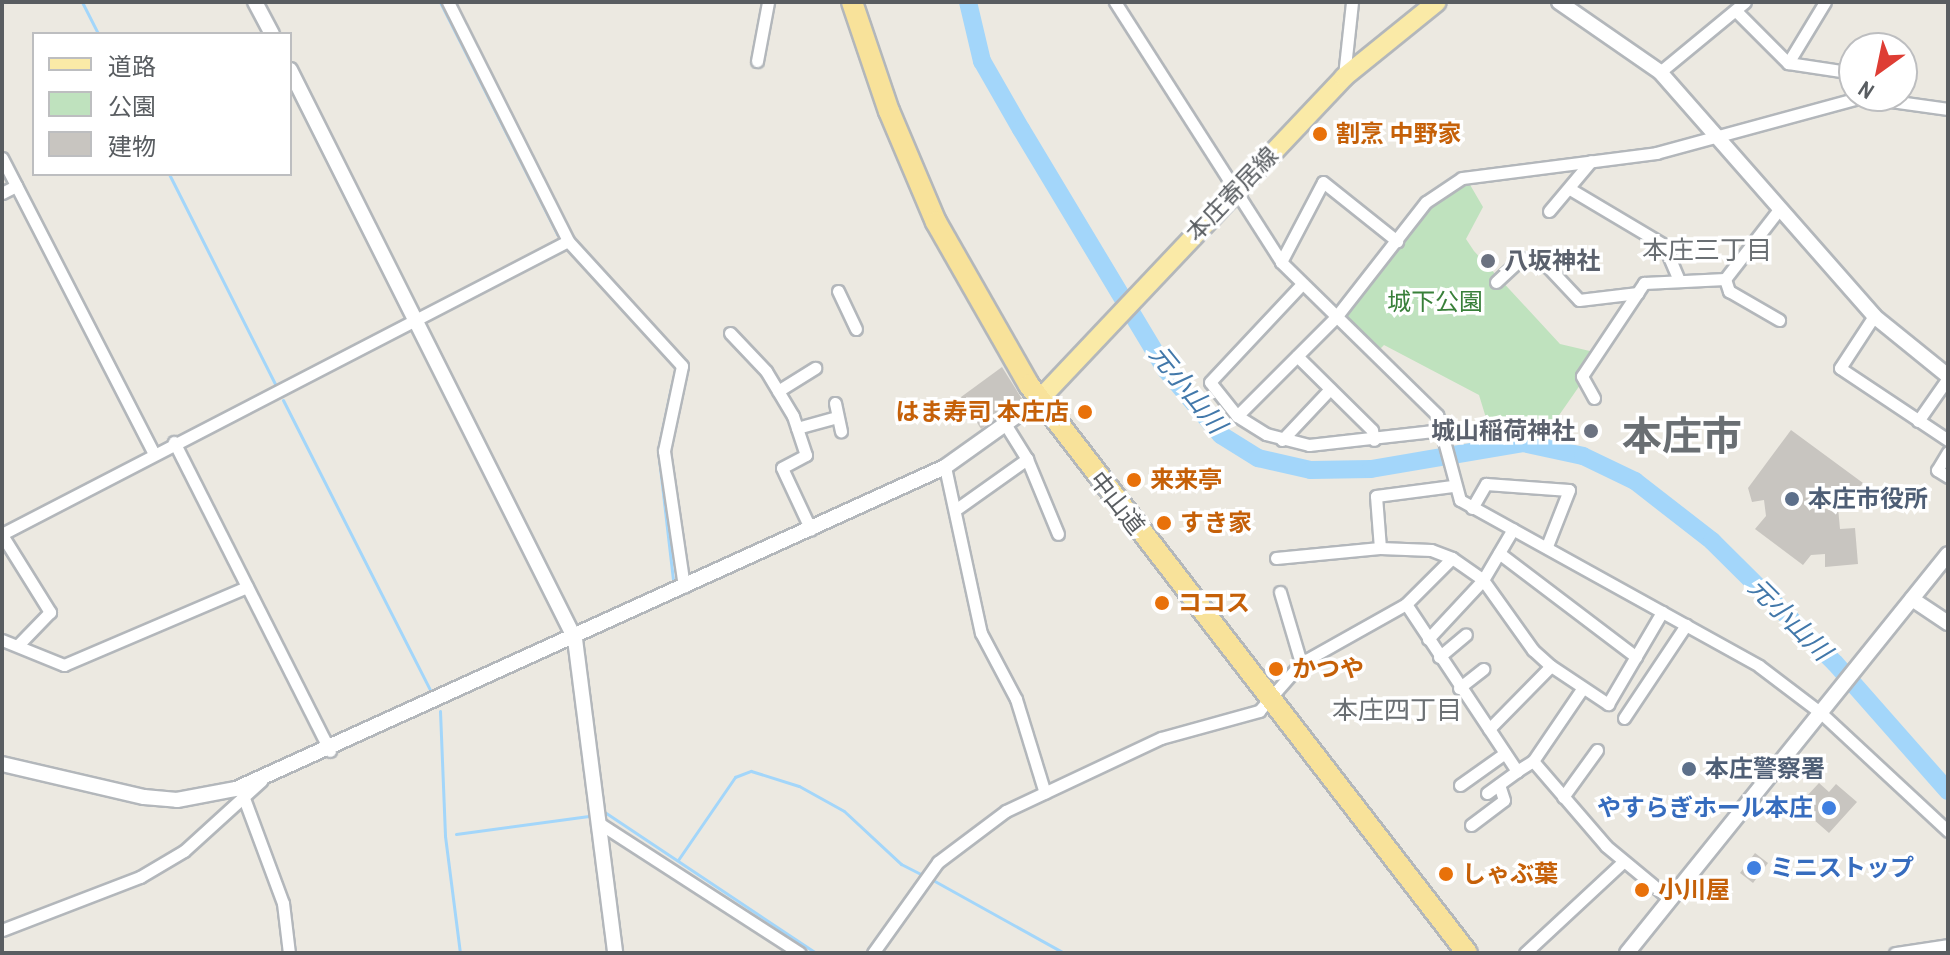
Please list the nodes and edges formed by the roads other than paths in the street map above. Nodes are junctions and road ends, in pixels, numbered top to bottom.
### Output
1 (255, 2) edge
2 (448, 2) edge
3 (768, 2) edge
4 (852, 2) edge
5 (1115, 2) edge
6 (1352, 2) edge
7 (1437, 2) edge
8 (1559, 2) edge
9 (1825, 2) edge
10 (1740, 6) edge
11 (271, 32) edge
12 (757, 61) dead end
13 (1788, 63) junction
14 (1838, 71) edge
15 (1660, 72) junction
16 (292, 74) edge
17 (1344, 77) junction
18 (1918, 101) edge
19 (1838, 104) edge
20 (1948, 109) edge
21 (1719, 138) junction
22 (2, 158) edge
23 (1591, 161) junction
24 (16, 186) junction
25 (1570, 189) junction
26 (1234, 192) junction
27 (2, 193) edge
28 (1780, 208) junction
29 (1549, 211) dead end
30 (568, 241) junction
31 (1397, 241) junction
32 (1281, 262) junction
33 (1725, 279) junction
34 (1679, 281) junction
35 (1496, 282) dead end
36 (1302, 284) junction
37 (838, 291) dead end
38 (1638, 293) junction
39 (1874, 316) junction
40 (1336, 317) junction
41 (1779, 320) dead end
42 (417, 322) junction
43 (856, 329) dead end
44 (730, 333) dead end
45 (1297, 356) junction
46 (815, 368) dead end
47 (1948, 377) edge
48 (1330, 389) junction
49 (778, 391) junction
50 (1594, 398) dead end
51 (1039, 400) junction
52 (835, 403) dead end
53 (1237, 416) junction
54 (837, 417) junction
55 (1918, 421) junction
56 (1007, 427) junction
57 (797, 428) junction
58 (841, 431) dead end
59 (1443, 435) junction
60 (1282, 440) junction
61 (1374, 440) junction
62 (1948, 440) edge
63 (174, 442) junction
64 (153, 452) junction
65 (1948, 452) edge
66 (1027, 459) junction
67 (945, 467) junction
68 (1948, 477) edge
69 (1452, 480) junction
70 (958, 508) junction
71 (1472, 508) junction
72 (1513, 529) junction
73 (811, 530) junction
74 (2, 534) edge
75 (1058, 534) dead end
76 (1547, 546) junction
77 (1380, 548) junction
78 (1499, 553) junction
79 (1948, 554) edge
80 (1276, 558) dead end
81 (1452, 558) junction
82 (1483, 580) junction
83 (247, 587) junction
84 (684, 587) junction
85 (1280, 592) dead end
86 (1912, 599) junction
87 (1406, 604) junction
88 (1662, 612) junction
89 (1948, 623) edge
90 (1686, 625) junction
91 (1466, 634) dead end
92 (575, 639) junction
93 (1428, 639) junction
94 (2, 640) edge
95 (19, 644) junction
96 (1439, 657) junction
97 (1636, 657) junction
98 (1301, 663) junction
99 (1551, 666) junction
100 (1483, 669) dead end
101 (1459, 688) junction
102 (1582, 689) junction
103 (1269, 701) junction
104 (1821, 713) junction
105 (1624, 718) dead end
106 (1489, 729) junction
107 (1597, 750) dead end
108 (330, 751) junction
109 (1505, 753) junction
110 (1533, 761) junction
111 (2, 764) edge
112 (1517, 771) junction
113 (262, 780) junction
114 (1460, 785) dead end
115 (1499, 785) junction
116 (1045, 793) junction
117 (1487, 793) dead end
118 (1563, 797) junction
119 (245, 801) junction
120 (599, 823) junction
121 (1471, 825) dead end
122 (1948, 831) edge
123 (1623, 862) junction
124 (1670, 899) junction
125 (2, 930) edge
126 (1948, 945) edge
127 (1920, 949) edge
128 (289, 953) edge
129 (615, 953) edge
130 (800, 953) edge
131 (873, 953) edge
132 (1467, 953) edge
133 (1525, 953) edge
134 (1627, 953) edge
135 (1895, 953) edge

1 - 11 street
2 - 30 street
3 - 12 street
4 - 51 highway, 中山道
5 - 26 street
6 - 17 street
7 - 17 main road, 本庄寄居線
8 - 15 street
9 - 13 street
10 - 13 street
10 - 15 street
13 - 14 street
15 - 21 street
16 - 42 street
17 - 26 main road, 本庄寄居線
18 - 20 street
19 - 21 street
21 - 23 street
21 - 28 street
22 - 24 street
23 - 25 street
23 - 31 street
24 - 27 street
24 - 64 street
25 - 29 street
25 - 34 street
26 - 32 street
26 - 51 main road, 本庄寄居線
28 - 33 street
28 - 39 street
30 - 42 street
30 - 84 street
31 - 32 street
31 - 40 street
32 - 36 street
33 - 34 street
33 - 41 street
34 - 38 street
35 - 38 street
36 - 40 street
36 - 53 street
37 - 43 street
38 - 50 street
39 - 47 street
39 - 55 street
40 - 45 street
40 - 59 street
42 - 63 street
42 - 92 street
44 - 49 street
45 - 48 street
45 - 53 street
46 - 49 street
47 - 55 street
48 - 60 street
48 - 61 street
49 - 57 street
51 - 56 street
51 - 103 highway, 中山道
52 - 54 street
53 - 60 street
54 - 57 street
54 - 58 street
55 - 62 street
56 - 66 street
56 - 67 street
57 - 73 street
59 - 61 street
59 - 69 street
60 - 61 street
63 - 64 street
63 - 83 street
64 - 74 street
65 - 68 street
66 - 70 street
66 - 75 street
67 - 70 street
67 - 73 street
69 - 71 street
69 - 77 street
70 - 116 street
71 - 72 street
71 - 76 street
72 - 76 street
72 - 78 street
73 - 84 street
74 - 95 street
76 - 88 street
77 - 80 street
77 - 81 street
78 - 82 street
78 - 97 street
79 - 86 street
81 - 82 street
81 - 87 street
82 - 93 street
82 - 99 street
83 - 95 street
83 - 108 street
84 - 92 street
85 - 98 street
86 - 89 street
86 - 104 street
87 - 93 street
87 - 98 street
88 - 90 street
88 - 97 street
90 - 104 street
90 - 105 street
91 - 96 street
92 - 108 street
92 - 120 street
93 - 96 street
94 - 95 street
96 - 101 street
97 - 102 street
98 - 103 street
99 - 102 street
99 - 106 street
100 - 101 street
101 - 106 street
102 - 110 street
103 - 116 street
103 - 132 highway, 中山道
104 - 122 street
104 - 124 street
106 - 109 street
107 - 118 street
108 - 113 street
109 - 112 street
109 - 114 street
110 - 112 street
110 - 118 street
111 - 113 street
112 - 115 street
113 - 119 street
115 - 117 street
115 - 121 street
116 - 131 street
118 - 123 street
119 - 125 street
119 - 128 street
120 - 129 street
120 - 130 street
123 - 124 street
123 - 133 street
124 - 134 street
126 - 127 street
127 - 135 street

